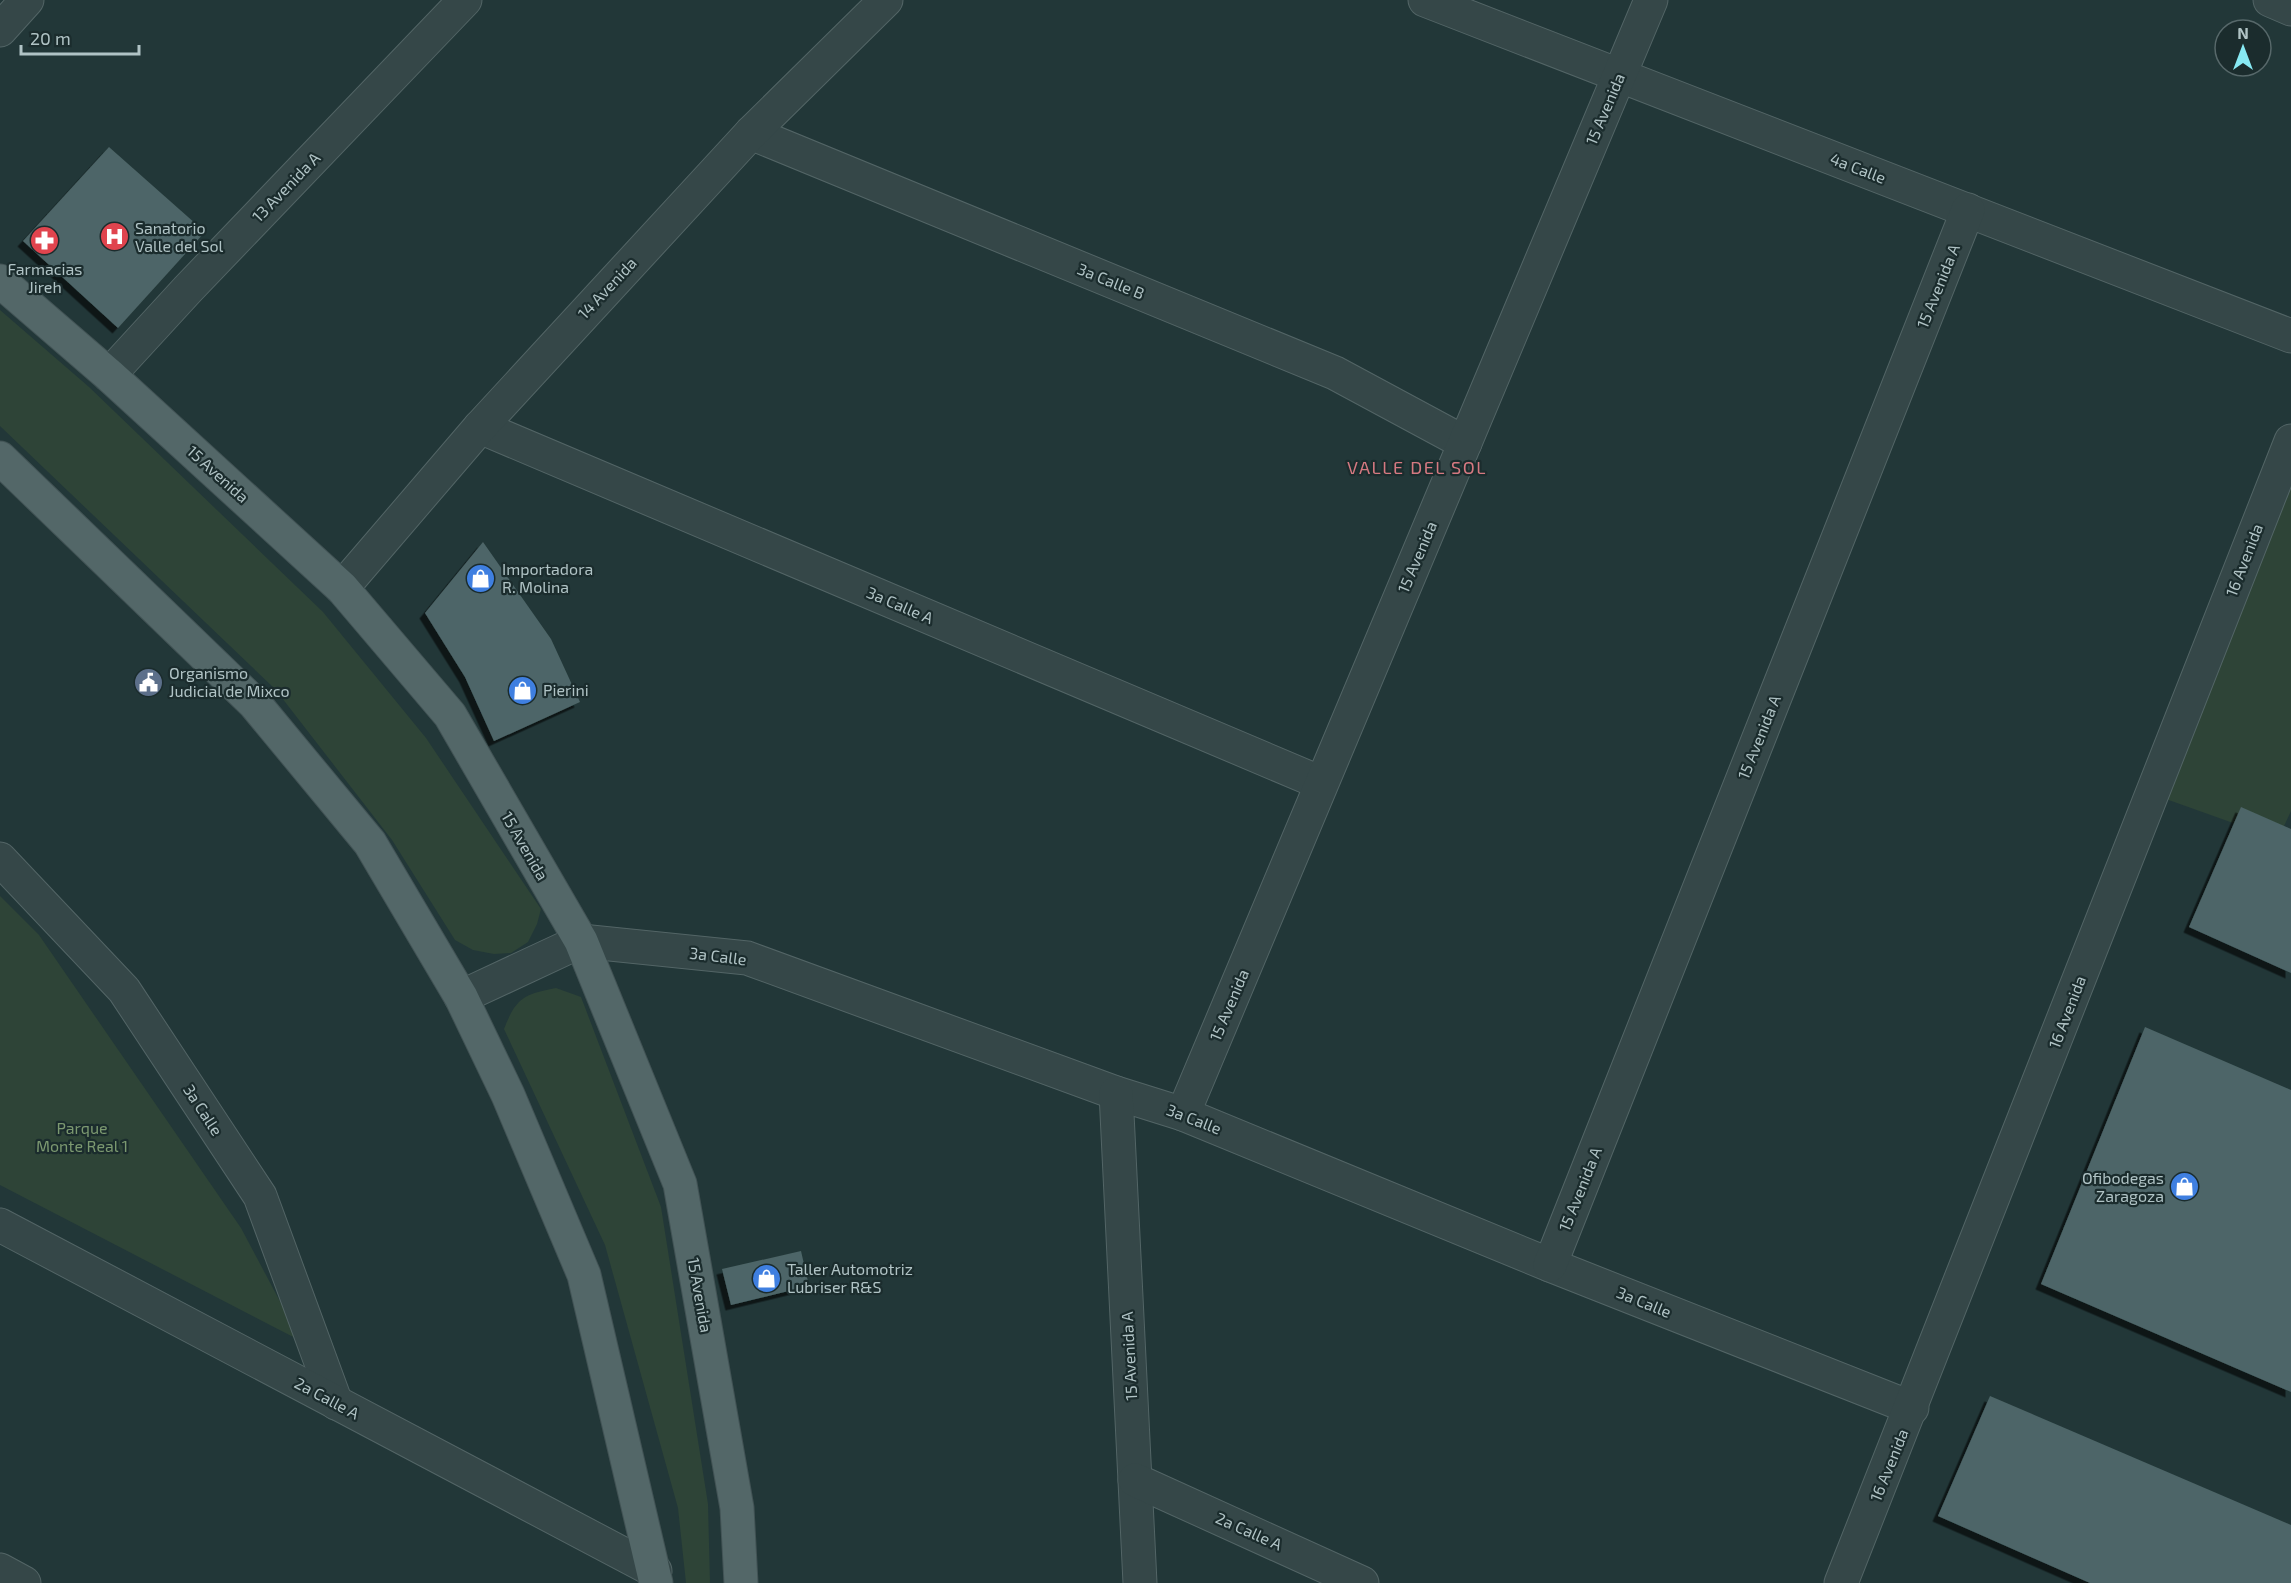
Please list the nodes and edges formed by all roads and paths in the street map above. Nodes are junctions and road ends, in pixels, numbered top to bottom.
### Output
1 (27, 0) edge
2 (465, 0) edge
3 (886, 0) edge
4 (1425, 0) edge
5 (1651, 0) edge
6 (2270, 0) edge
7 (2291, 9) edge
8 (0, 30) edge
9 (1619, 75) junction
10 (751, 133) junction
11 (1968, 210) junction
12 (0, 281) edge
13 (2291, 336) edge
14 (109, 375) junction
15 (480, 427) junction
16 (2291, 441) edge
17 (1465, 443) junction
18 (0, 458) edge
19 (342, 588) junction
20 (1321, 783) junction
21 (0, 859) edge
22 (581, 941) junction
23 (461, 997) junction
24 (1116, 1093) junction
25 (1183, 1114) junction
26 (0, 1225) edge
27 (1550, 1264) junction
28 (336, 1403) junction
29 (1912, 1408) junction
30 (1135, 1480) junction
31 (0, 1570) edge
32 (655, 1577) edge
33 (24, 1583) edge
34 (741, 1583) edge
35 (1140, 1583) edge
36 (1362, 1583) edge
37 (1841, 1583) edge

1 - 8 street
2 - 14 street, 13 Avenida A
3 - 10 street, 14 Avenida
4 - 9 street, 4a Calle
5 - 9 street, 15 Avenida
6 - 7 street
9 - 11 street, 4a Calle
9 - 17 street, 15 Avenida
10 - 15 street, 14 Avenida
10 - 17 street, 3a Calle B
11 - 13 street, 4a Calle
11 - 27 street, 15 Avenida A
12 - 14 main road, 15 Avenida
14 - 19 main road, 15 Avenida
15 - 19 street, 14 Avenida
15 - 20 street, 3a Calle A
16 - 29 street, 16 Avenida
17 - 20 street, 15 Avenida
18 - 23 main road
19 - 22 main road, 15 Avenida
20 - 25 street, 15 Avenida
21 - 28 street, 3a Calle
22 - 23 street
22 - 24 street, 3a Calle
22 - 34 main road, 15 Avenida
23 - 32 main road
24 - 25 street, 3a Calle
24 - 30 street, 15 Avenida A
25 - 27 street, 3a Calle
26 - 28 street, 2a Calle A
27 - 29 street, 3a Calle
28 - 32 street, 2a Calle A
29 - 37 street, 16 Avenida
30 - 35 street, 15 Avenida A
30 - 36 street, 2a Calle A
31 - 33 street

